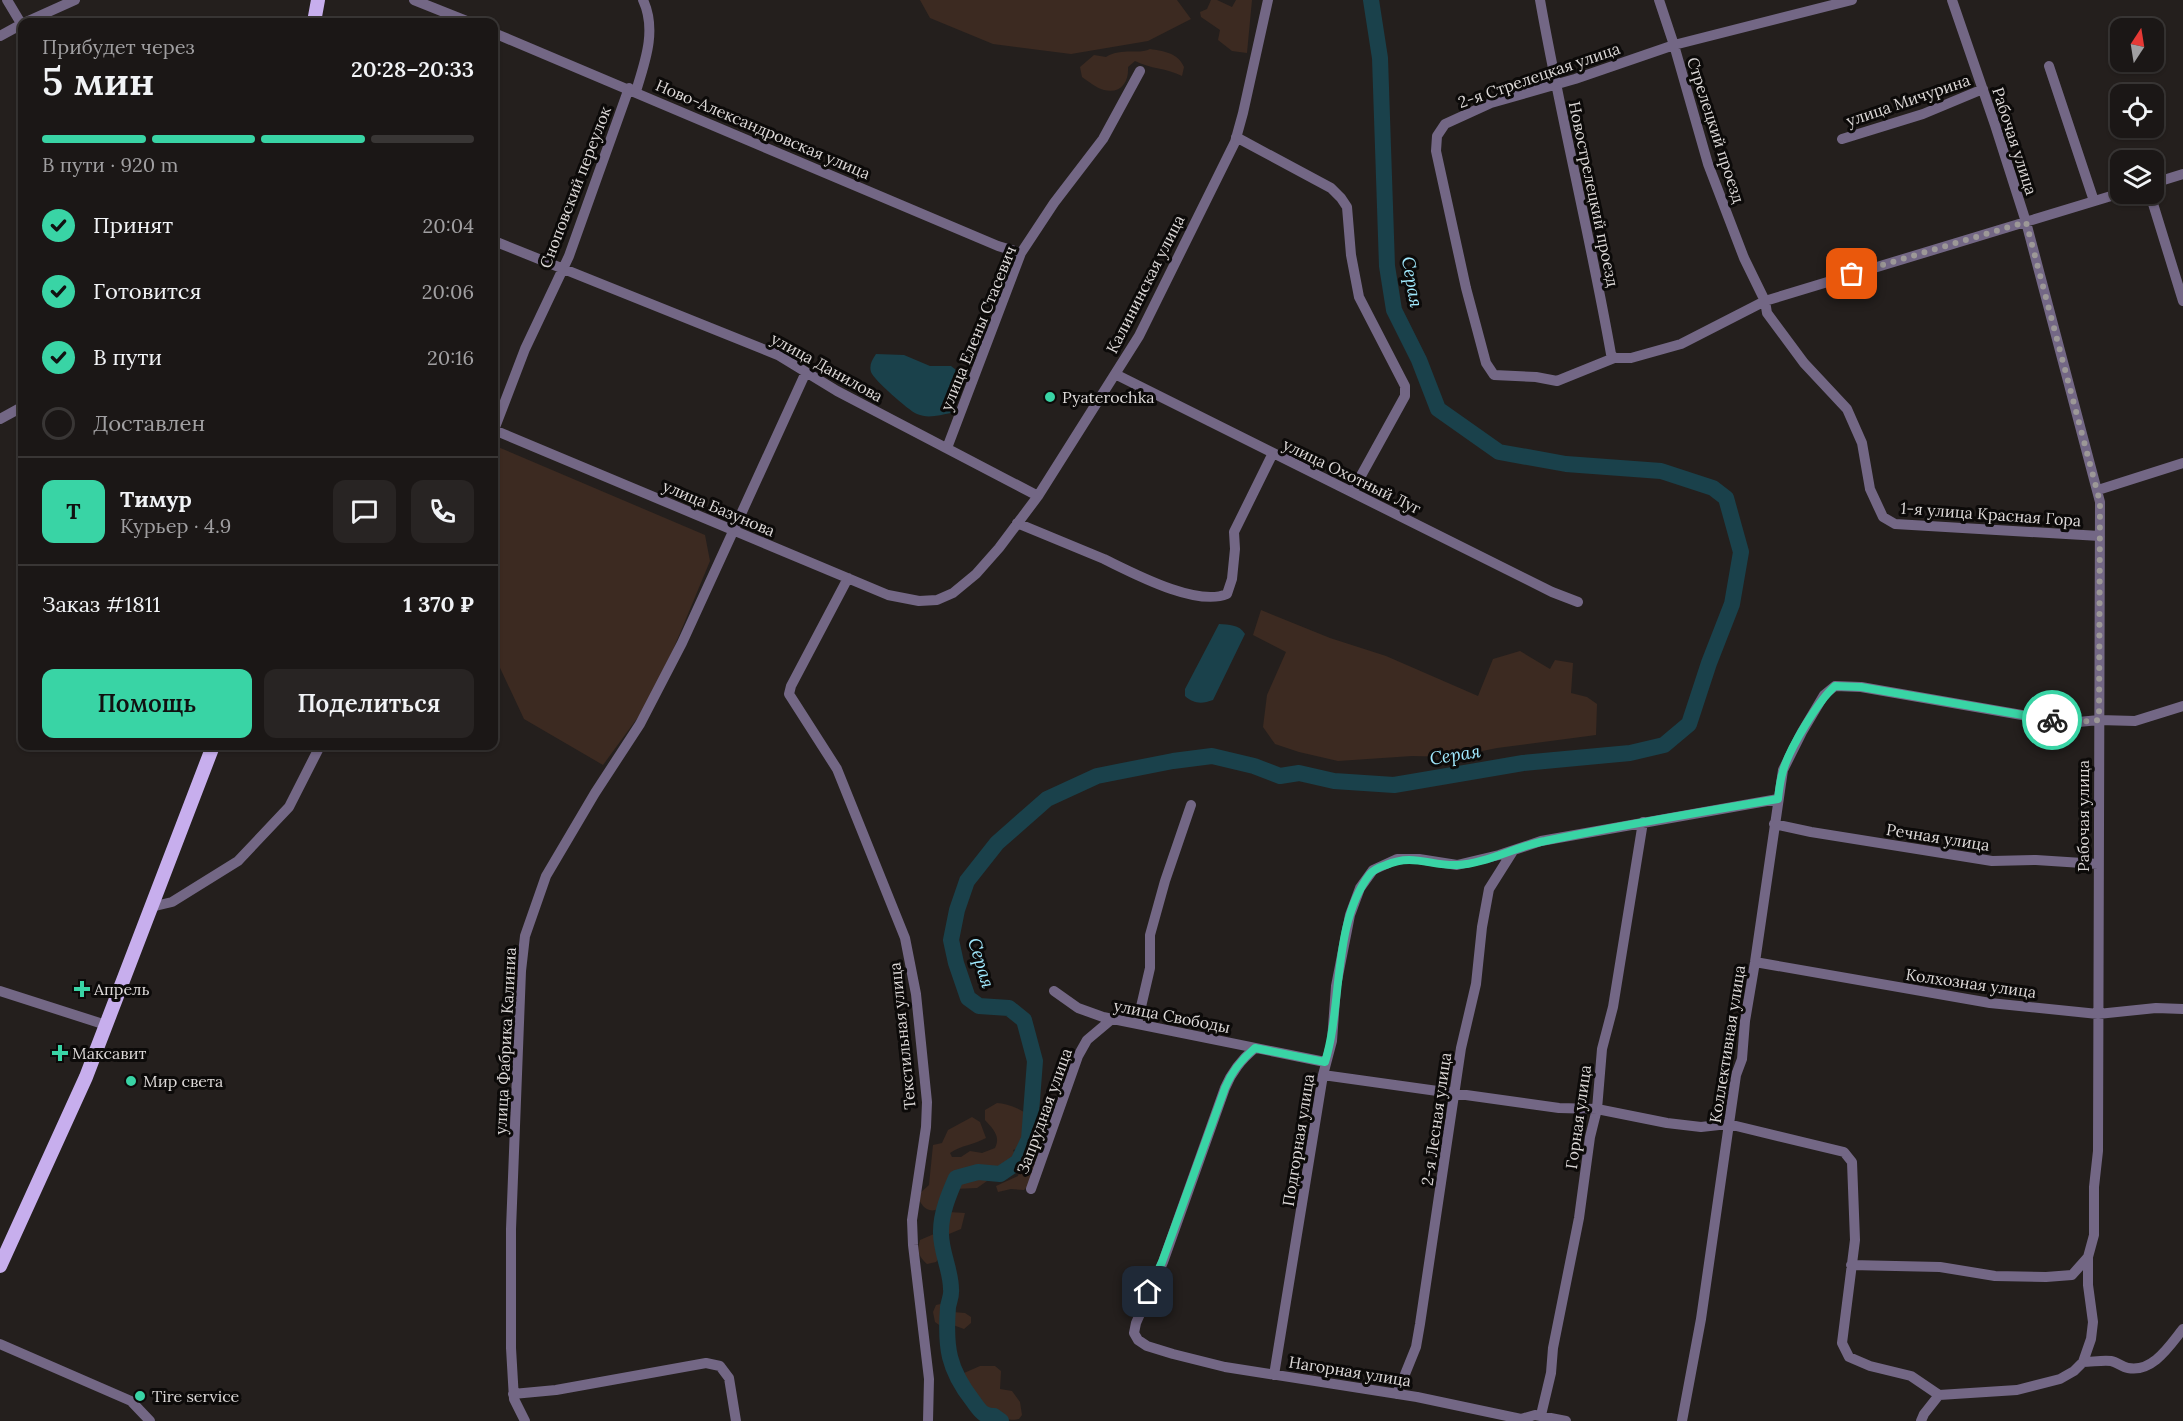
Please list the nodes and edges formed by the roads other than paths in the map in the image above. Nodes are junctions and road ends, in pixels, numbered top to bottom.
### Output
1 (7, 0) edge
2 (75, 0) edge
3 (318, 0) edge
4 (414, 0) edge
5 (643, 0) edge
6 (1268, 0) edge
7 (1540, 0) edge
8 (1659, 0) edge
9 (1852, 0) edge
10 (1952, 0) edge
11 (20, 18) edge
12 (37, 18) edge
13 (315, 18) edge
14 (459, 18) edge
15 (18, 27) edge
16 (498, 35) edge
17 (0, 36) edge
18 (1674, 45) junction
19 (2049, 66) dead end
20 (1140, 71) dead end
21 (1555, 85) junction
22 (1983, 89) junction
23 (632, 90) junction
24 (1236, 137) junction
25 (1842, 138) dead end
26 (2183, 174) edge
27 (2164, 180) edge
28 (2110, 196) edge
29 (2094, 201) junction
30 (2153, 204) edge
31 (2026, 222) junction
32 (498, 243) edge
33 (1022, 253) junction
34 (562, 269) junction
35 (1765, 301) junction
36 (2183, 301) edge
37 (1614, 358) junction
38 (806, 372) junction
39 (1115, 374) junction
40 (18, 409) edge
41 (0, 418) edge
42 (498, 420) edge
43 (498, 432) edge
44 (947, 448) junction
45 (1273, 453) junction
46 (2183, 463) edge
47 (2098, 490) junction
48 (1352, 492) junction
49 (1038, 496) junction
50 (1017, 523) junction
51 (734, 531) junction
52 (2100, 536) junction
53 (848, 579) junction
54 (937, 600) joint
55 (1578, 602) dead end
56 (2183, 706) edge
57 (2099, 720) junction
58 (212, 750) edge
59 (318, 750) edge
60 (1778, 799) junction
61 (1191, 805) dead end
62 (1643, 822) junction
63 (1774, 824) junction
64 (1513, 851) junction
65 (2098, 864) junction
66 (151, 907) junction
67 (1755, 962) junction
68 (0, 991) edge
69 (1054, 991) dead end
70 (2183, 1009) edge
71 (2097, 1014) junction
72 (1112, 1018) junction
73 (1137, 1024) junction
74 (106, 1025) junction
75 (1255, 1048) junction
76 (1325, 1062) junction
77 (1323, 1075) junction
78 (1455, 1095) junction
79 (1597, 1109) junction
80 (1728, 1124) junction
81 (1032, 1189) dead end
82 (2088, 1257) junction
83 (1851, 1265) junction
84 (0, 1266) edge
85 (2183, 1329) edge
86 (0, 1344) edge
87 (2083, 1362) junction
88 (1274, 1375) junction
89 (513, 1394) junction
90 (1397, 1394) junction
91 (1939, 1395) junction
92 (1541, 1415) junction
93 (150, 1421) edge
94 (525, 1421) edge
95 (736, 1421) edge
96 (928, 1421) edge
97 (1566, 1421) edge
98 (1682, 1421) edge
99 (1921, 1421) edge

1 - 11 street
2 - 12 street
3 - 13 main road
4 - 14 street
5 - 23 street, Сноповский переулок
6 - 24 street, Калининская улица
7 - 21 street, Новострелецкий проезд
8 - 18 street, Стрелецкий проезд
9 - 18 street, 2-я Стрелецкая улица
10 - 22 street, Рабочая улица
15 - 17 street
16 - 23 street, Ново-Александровская улица
18 - 21 street, 2-я Стрелецкая улица
18 - 35 street, Стрелецкий проезд
19 - 29 street
20 - 33 street, улица Елены Стасевич
21 - 37 street, Новострелецкий проезд
21 - 37 street, 2-я Стрелецкая улица
22 - 25 street, улица Мичурина
22 - 31 street, Рабочая улица
23 - 33 street, Ново-Александровская улица
23 - 34 street, Сноповский переулок
24 - 39 street, Калининская улица
24 - 48 street
26 - 27 street
28 - 29 street
29 - 31 street
30 - 36 street
31 - 35 street
31 - 47 street, Рабочая улица
32 - 34 street, улица Данилова
33 - 44 street, улица Елены Стасевич
34 - 38 street, улица Данилова
34 - 42 street, Сноповский переулок
35 - 37 street
35 - 52 street, 1-я улица Красная Гора
38 - 44 street, улица Данилова
38 - 51 street, улица Фабрика Калиниа
39 - 45 street, улица Охотный Луг
39 - 49 street, Калининская улица
40 - 41 street
43 - 51 street, улица Базунова
44 - 49 street, улица Данилова
45 - 48 street, улица Охотный Луг
45 - 50 street
46 - 47 street
47 - 52 street, Рабочая улица
48 - 55 street, улица Охотный Луг
49 - 50 street, Калининская улица
50 - 54 street, Калининская улица
51 - 53 street, улица Базунова
51 - 89 street, улица Фабрика Калиниа
52 - 57 street, Рабочая улица
53 - 54 street, улица Базунова
53 - 96 street, Текстильная улица
56 - 57 street
57 - 60 street, Коллективная улица
57 - 65 street, Рабочая улица
58 - 66 main road
59 - 66 street
60 - 62 street
60 - 63 street, Коллективная улица
61 - 73 street
62 - 64 street
62 - 79 street, Горная улица
63 - 65 street, Речная улица
63 - 67 street, Коллективная улица
64 - 76 street, Подгорная улица
64 - 78 street, 2-я Лесная улица
65 - 71 street, Рабочая улица
66 - 74 main road
67 - 71 street, Колхозная улица
67 - 80 street, Коллективная улица
68 - 74 street
69 - 72 street, улица Свободы
70 - 71 street, Колхозная улица
71 - 82 street, Рабочая улица
72 - 73 street, улица Свободы
72 - 81 street, Запрудная улица
73 - 75 street, улица Свободы
74 - 84 main road
75 - 76 street, улица Свободы
75 - 88 street, Нагорная улица
76 - 77 street, Подгорная улица
77 - 78 street
77 - 88 street, Подгорная улица
78 - 79 street
78 - 90 street, 2-я Лесная улица
79 - 80 street
79 - 92 street, Горная улица
80 - 83 street
80 - 98 street, Коллективная улица
82 - 83 street
82 - 87 street, Рабочая улица
83 - 91 street
85 - 87 street
86 - 93 street
87 - 91 street
88 - 90 street, Нагорная улица
89 - 94 street, улица Фабрика Калиниа
89 - 95 street
90 - 92 street, Нагорная улица
91 - 99 street
92 - 97 street, Нагорная улица

